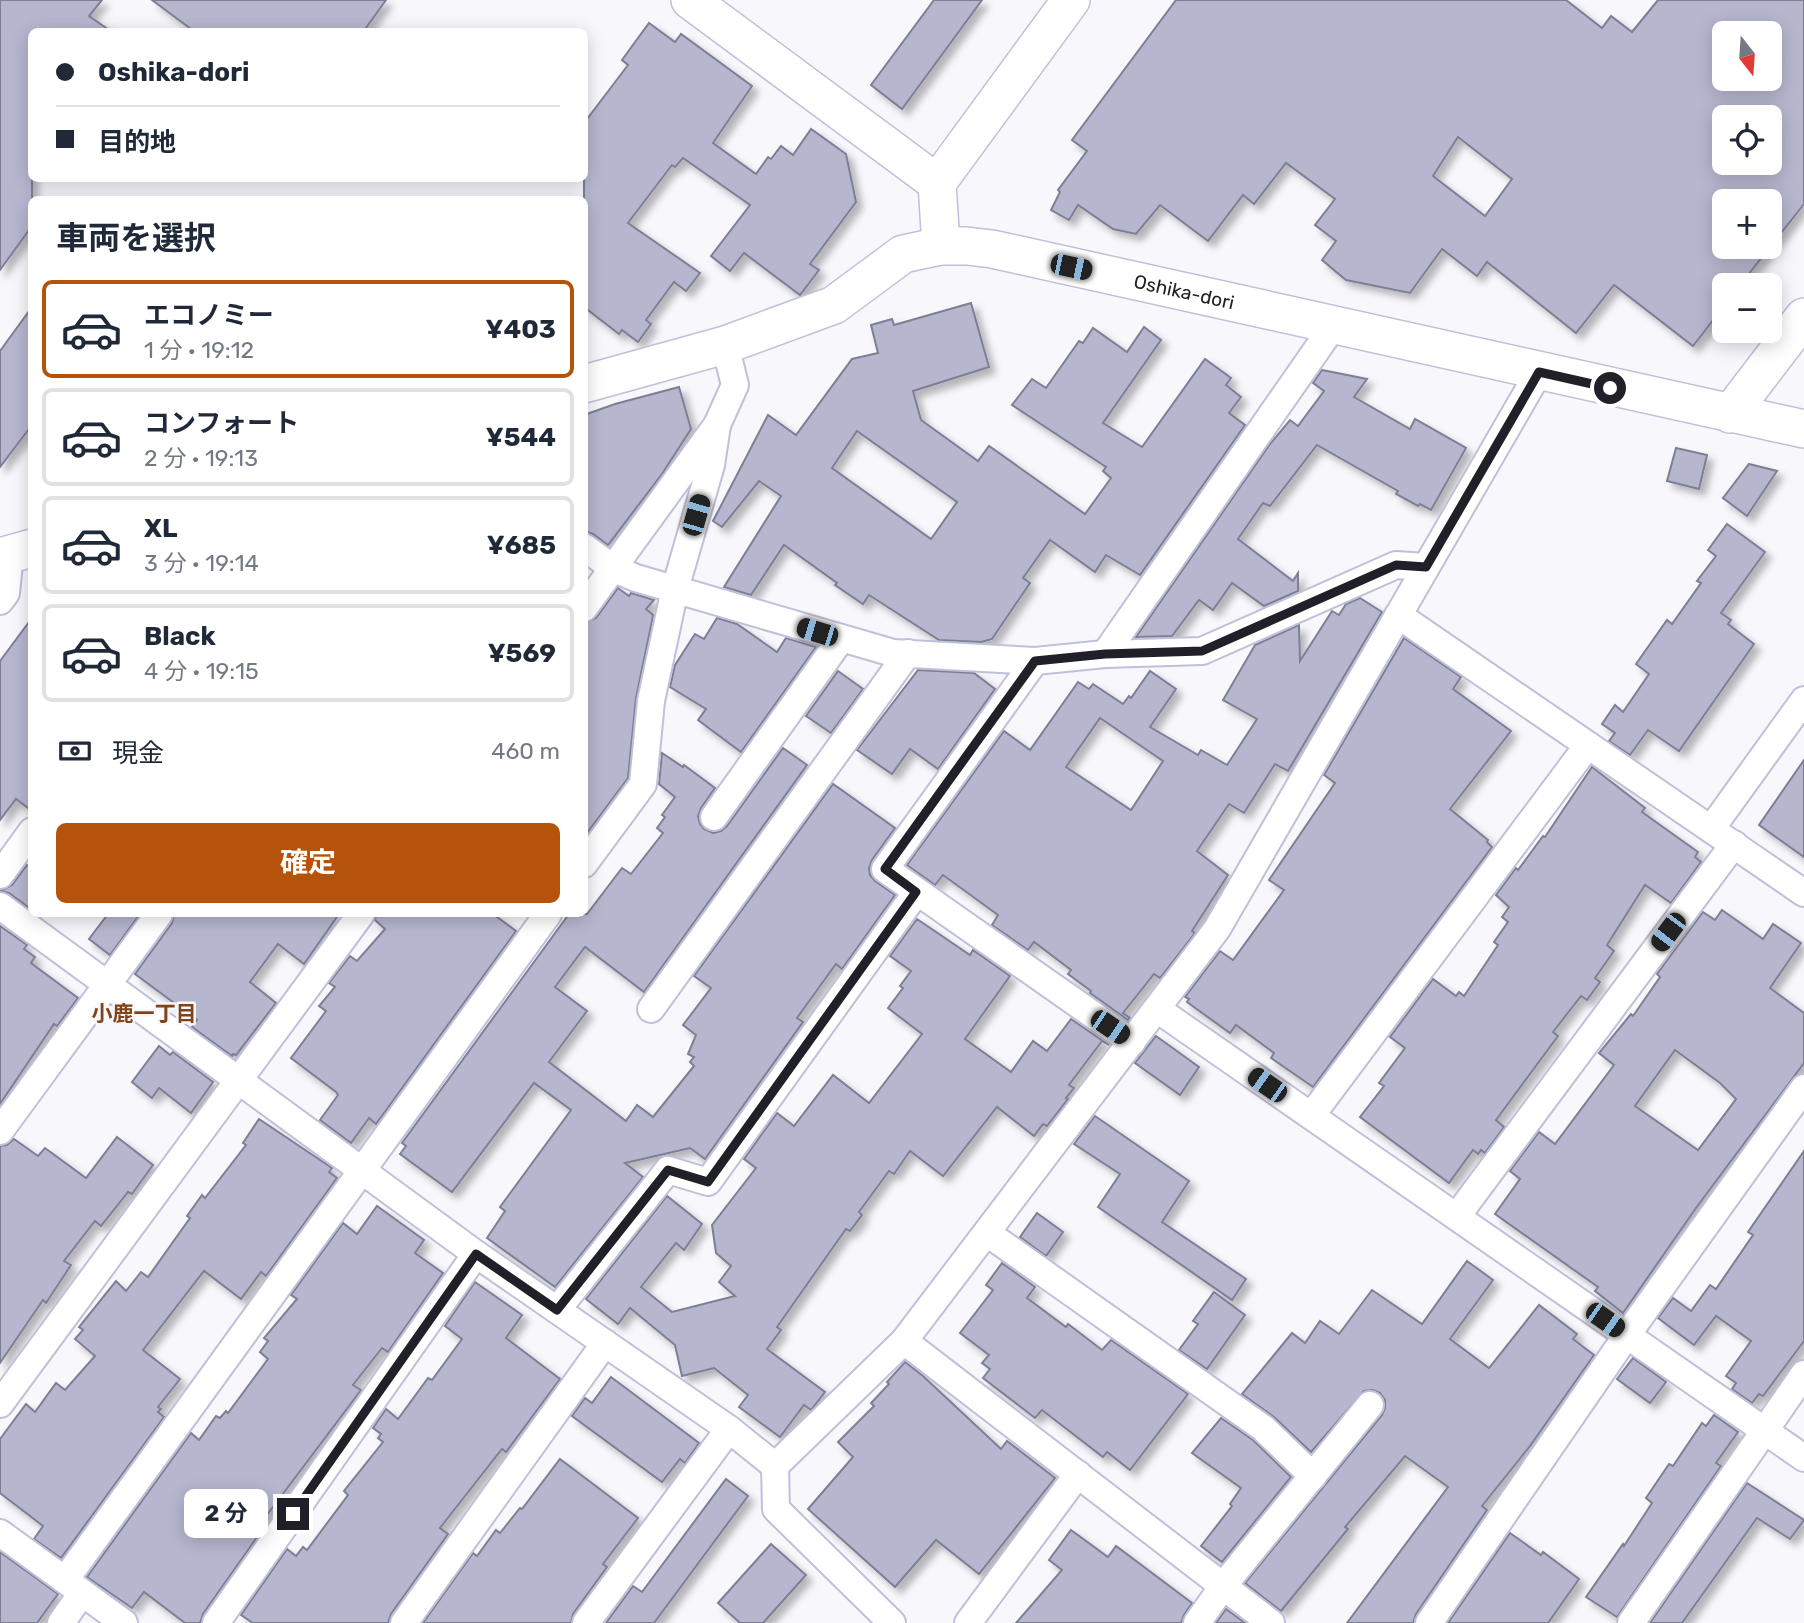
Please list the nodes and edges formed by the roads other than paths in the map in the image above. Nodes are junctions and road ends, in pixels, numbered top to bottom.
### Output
1 (690, 0) edge
2 (1071, 0) edge
3 (937, 183) junction
4 (941, 246) junction
5 (1804, 317) edge
6 (1334, 325) junction
7 (725, 345) junction
8 (1539, 372) junction
9 (588, 383) edge
10 (1730, 414) junction
11 (717, 425) junction
12 (1804, 429) edge
13 (588, 550) edge
14 (14, 553) edge
15 (1426, 567) junction
16 (614, 569) junction
17 (675, 589) junction
18 (0, 601) edge
19 (588, 603) edge
20 (1398, 615) junction
21 (841, 639) junction
22 (908, 653) junction
23 (1105, 654) junction
24 (1035, 661) junction
25 (1804, 700) edge
26 (1588, 745) junction
27 (713, 817) dead end
28 (1711, 829) junction
29 (28, 836) edge
30 (1734, 844) junction
31 (588, 859) edge
32 (0, 875) edge
33 (916, 892) junction
34 (1804, 893) edge
35 (0, 906) edge
36 (157, 917) edge
37 (358, 917) edge
38 (546, 917) edge
39 (106, 984) junction
40 (651, 1009) dead end
41 (1157, 1009) junction
42 (1132, 1042) junction
43 (238, 1081) junction
44 (1804, 1088) edge
45 (1311, 1116) junction
46 (0, 1130) edge
47 (361, 1171) junction
48 (1457, 1216) junction
49 (987, 1233) junction
50 (476, 1254) junction
51 (557, 1310) junction
52 (1627, 1335) junction
53 (905, 1341) junction
54 (606, 1343) junction
55 (1804, 1374) edge
56 (0, 1404) edge
57 (1370, 1405) dead end
58 (729, 1429) junction
59 (1764, 1430) junction
60 (1804, 1458) edge
61 (775, 1466) junction
62 (1078, 1474) junction
63 (1312, 1476) junction
64 (0, 1533) edge
65 (74, 1586) junction
66 (1223, 1586) junction
67 (61, 1623) edge
68 (124, 1623) edge
69 (216, 1623) edge
70 (404, 1623) edge
71 (586, 1623) edge
72 (892, 1623) edge
73 (968, 1623) edge
74 (1197, 1623) edge
75 (1271, 1623) edge
76 (1429, 1623) edge
77 (1631, 1623) edge

1 - 3 street
2 - 3 street
3 - 4 street
4 - 6 street, Oshika-dori
4 - 7 street, Oshika-dori
5 - 10 street
6 - 8 street, Oshika-dori
6 - 23 street
7 - 9 street, Oshika-dori
7 - 11 street
8 - 10 street, Oshika-dori
8 - 15 street
10 - 12 street, Oshika-dori
11 - 16 street
11 - 17 street
13 - 16 street
14 - 18 street
15 - 20 street
15 - 23 street
16 - 17 street
16 - 19 street
17 - 21 street
17 - 31 street
20 - 26 street
20 - 41 street
21 - 22 street
21 - 27 street
22 - 24 street
22 - 40 street
23 - 24 street
24 - 33 street
25 - 28 street
26 - 28 street
26 - 45 street
28 - 30 street
29 - 32 street
30 - 34 street
30 - 48 street
33 - 42 street
33 - 51 street
35 - 39 street
36 - 39 street
37 - 43 street
38 - 47 street
39 - 43 street
39 - 46 street
41 - 42 street
41 - 45 street
42 - 49 street
43 - 47 street
43 - 56 street
44 - 52 street
45 - 48 street
47 - 50 street
47 - 65 street
48 - 52 street
49 - 53 street
49 - 63 street
50 - 51 street
50 - 69 street
51 - 54 street
52 - 59 street
52 - 76 street
53 - 61 street
53 - 62 street
54 - 58 street
54 - 70 street
55 - 59 street
57 - 63 street
58 - 61 street
58 - 71 street
59 - 60 street
59 - 77 street
61 - 72 street
62 - 66 street
62 - 73 street
63 - 66 street
64 - 65 street
65 - 67 street
65 - 68 street
66 - 74 street
66 - 75 street

